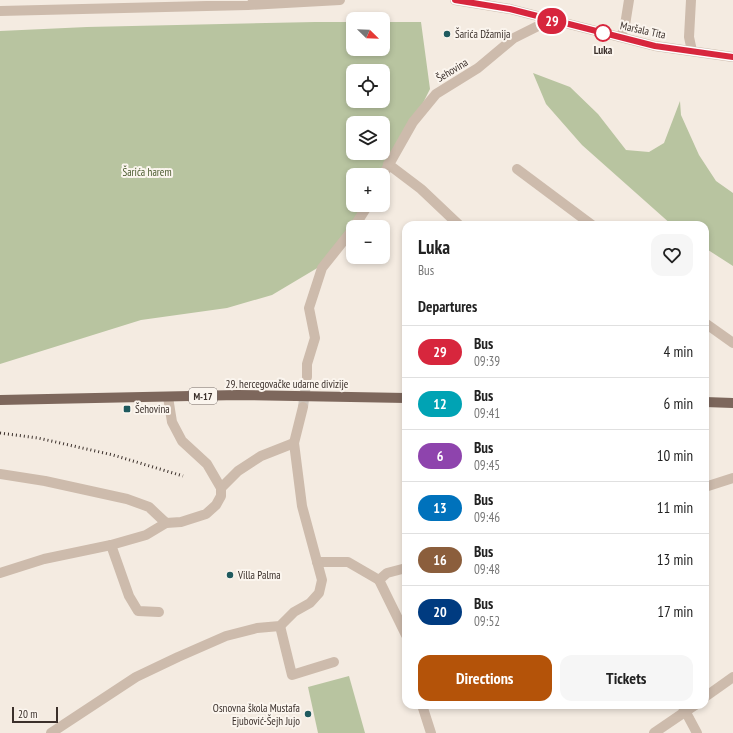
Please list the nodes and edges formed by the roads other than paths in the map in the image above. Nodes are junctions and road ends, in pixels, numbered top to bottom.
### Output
1 (340, 0) edge
2 (455, 0) edge
3 (629, 0) edge
4 (691, 0) edge
5 (478, 1) edge
6 (0, 11) edge
7 (550, 20) junction
8 (621, 37) junction
9 (692, 51) junction
10 (733, 56) edge
11 (388, 164) junction
12 (386, 168) edge
13 (517, 169) dead end
14 (455, 221) edge
15 (587, 221) edge
16 (346, 237) edge
17 (709, 326) edge
18 (733, 343) edge
19 (307, 377) tunnel mouth
20 (168, 397) junction
21 (402, 398) edge
22 (0, 400) edge
23 (709, 402) edge
24 (733, 402) edge
25 (303, 407) tunnel mouth
26 (294, 443) junction
27 (0, 474) edge
28 (733, 478) edge
29 (709, 487) edge
30 (221, 488) junction
31 (166, 523) junction
32 (111, 545) junction
33 (317, 562) junction
34 (402, 569) edge
35 (0, 573) edge
36 (379, 580) junction
37 (159, 612) dead end
38 (280, 626) junction
39 (402, 627) edge
40 (334, 662) dead end
41 (733, 677) edge
42 (709, 694) edge
43 (423, 709) edge
44 (684, 709) edge
45 (51, 733) edge
46 (431, 733) edge
47 (654, 733) edge
48 (697, 733) edge

1 - 6 street
2 - 5 street, Maršala Tita
3 - 8 street
4 - 9 street
5 - 7 street, Maršala Tita
7 - 8 street, Maršala Tita
7 - 11 street, Šehovina
8 - 9 street, Maršala Tita
9 - 10 street, Maršala Tita
11 - 12 street, Šehovina
11 - 14 street
13 - 15 street
16 - 19 street
17 - 18 street
20 - 21 main road, 29. hercegovačke udarne divizije / M-17
20 - 22 main road, 29. hercegovačke udarne divizije / M-17
20 - 30 street
23 - 24 main road
25 - 26 street
26 - 30 street
26 - 33 street
27 - 31 street
28 - 29 street
30 - 31 street
31 - 32 street
32 - 35 street
32 - 37 street
33 - 36 street
33 - 38 street
34 - 36 street
36 - 39 street
38 - 40 street
38 - 45 street
41 - 42 street
43 - 46 street
44 - 47 street
44 - 48 street

